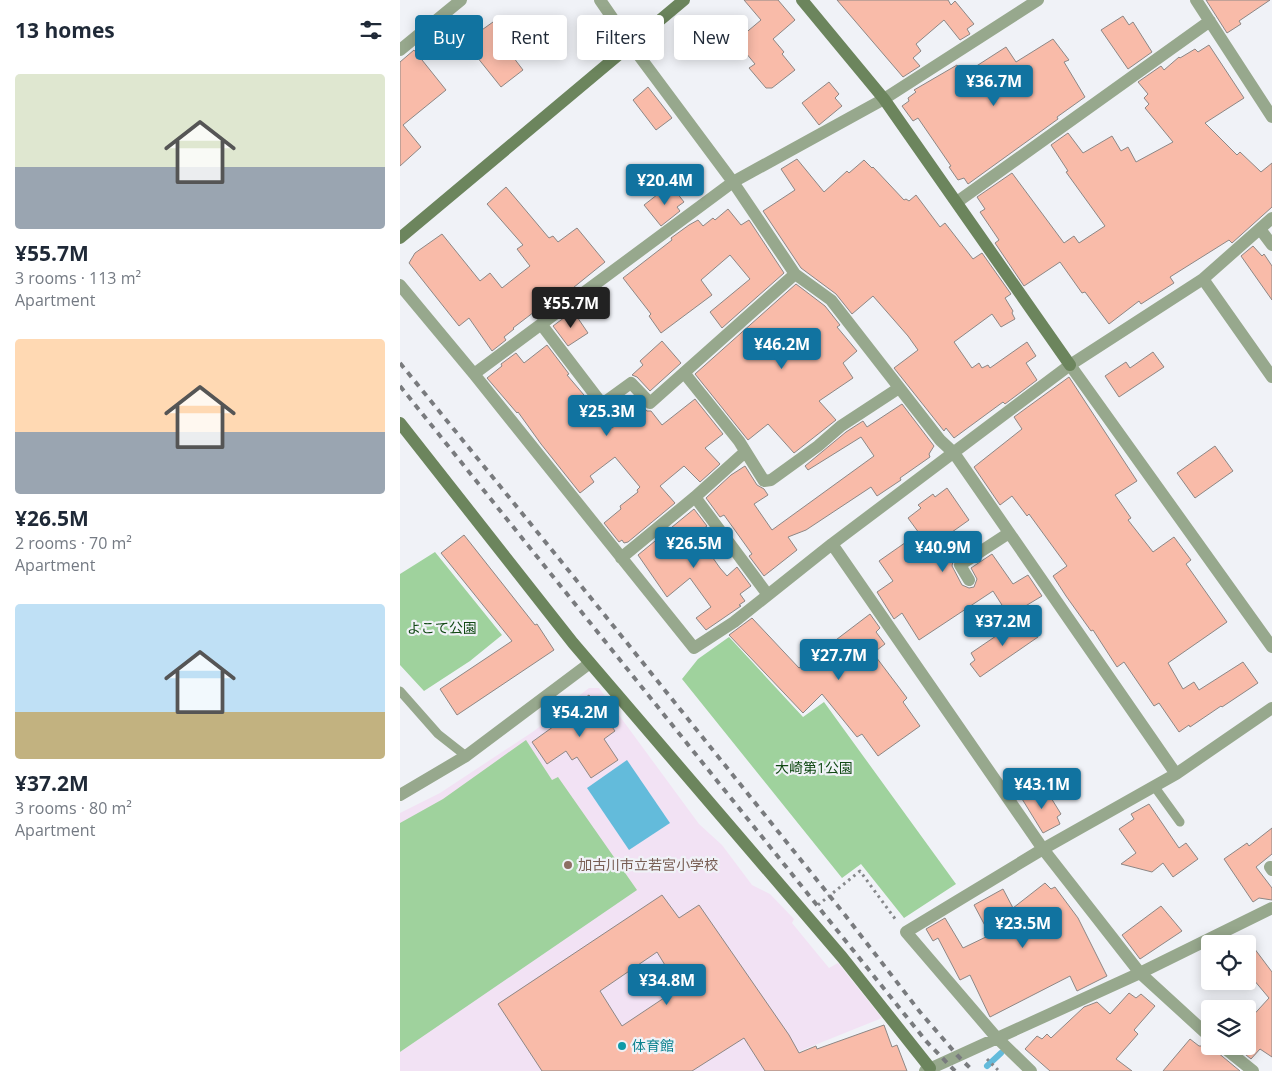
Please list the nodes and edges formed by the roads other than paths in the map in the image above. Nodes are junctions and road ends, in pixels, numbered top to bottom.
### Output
1 (461, 0) edge
2 (600, 0) edge
3 (684, 0) edge
4 (802, 0) edge
5 (1038, 0) edge
6 (1196, 0) edge
7 (610, 15) edge
8 (664, 17) edge
9 (1210, 21) junction
10 (400, 50) edge
11 (613, 60) edge
12 (642, 60) edge
13 (884, 99) junction
14 (1272, 117) edge
15 (733, 182) junction
16 (957, 202) junction
17 (1272, 218) edge
18 (1260, 229) junction
19 (400, 238) edge
20 (1272, 245) edge
21 (795, 274) junction
22 (1202, 279) junction
23 (400, 285) edge
24 (541, 324) junction
25 (1070, 365) junction
26 (474, 374) junction
27 (685, 374) junction
28 (1272, 377) edge
29 (899, 388) junction
30 (401, 426) edge
31 (746, 452) junction
32 (954, 453) junction
33 (696, 497) junction
34 (1009, 533) junction
35 (832, 544) junction
36 (621, 558) junction
37 (969, 580) dead end
38 (768, 595) junction
39 (1272, 648) edge
40 (590, 663) junction
41 (401, 693) edge
42 (1272, 708) edge
43 (466, 756) junction
44 (1176, 774) junction
45 (1154, 786) junction
46 (400, 796) edge
47 (1180, 822) dead end
48 (1043, 849) junction
49 (1272, 908) edge
50 (1140, 973) junction
51 (1201, 1029) edge
52 (996, 1037) junction
53 (1233, 1055) edge
54 (927, 1070) edge
55 (1031, 1071) edge
56 (1253, 1071) edge

1 - 10 street
2 - 7 street
3 - 8 street
4 - 13 street
5 - 13 street
6 - 9 street
9 - 14 street
9 - 16 street
11 - 19 street
12 - 15 street
13 - 15 street
13 - 16 street
15 - 21 street
15 - 24 street
16 - 25 street
17 - 18 street
18 - 20 street
18 - 22 street
21 - 27 street
21 - 29 street
22 - 25 street
22 - 28 street
23 - 26 street
24 - 26 street
24 - 27 street
25 - 32 street
25 - 39 street
26 - 36 street
27 - 31 street
29 - 31 street
29 - 32 street
30 - 40 street
31 - 33 street
32 - 34 street
32 - 35 street
33 - 36 street
33 - 38 street
34 - 37 street
34 - 44 street
35 - 38 street
35 - 48 street
36 - 38 street
40 - 43 street
40 - 54 street
41 - 43 lane
42 - 44 street
43 - 46 street
44 - 45 street
45 - 47 lane
45 - 48 street
48 - 50 street
48 - 52 street
49 - 50 street
50 - 51 street
50 - 52 street
52 - 54 street
52 - 55 street
53 - 56 street

